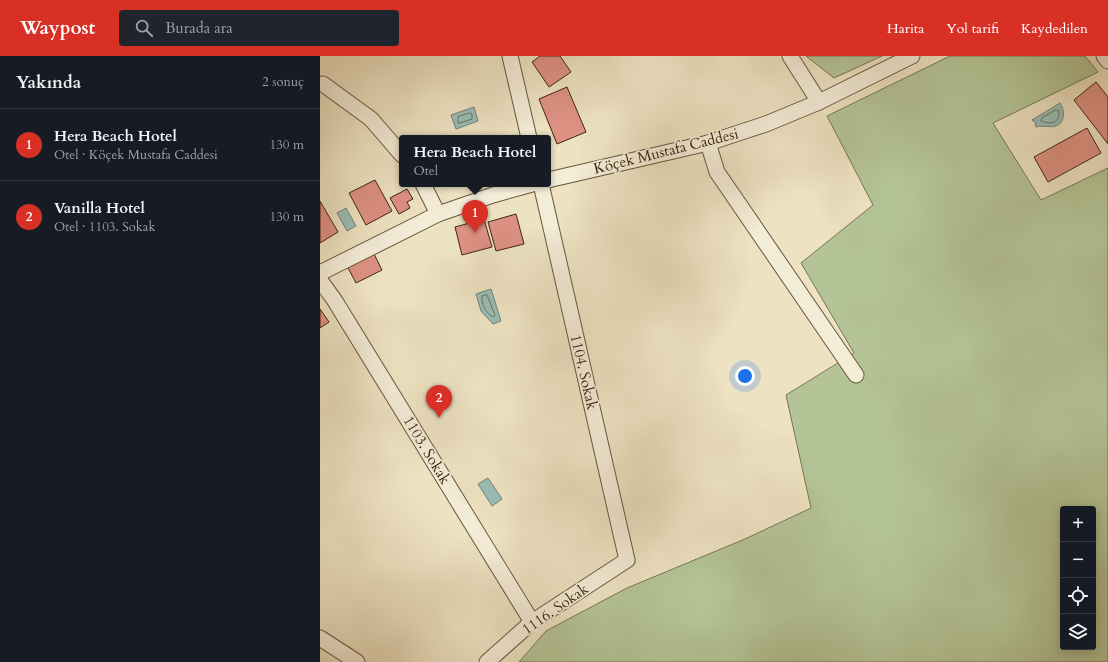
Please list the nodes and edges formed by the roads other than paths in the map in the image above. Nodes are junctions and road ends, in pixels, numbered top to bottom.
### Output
1 (510, 56) edge
2 (790, 56) edge
3 (912, 56) edge
4 (1104, 56) edge
5 (1108, 61) edge
6 (323, 84) dead end
7 (820, 102) junction
8 (528, 135) edge
9 (708, 143) junction
10 (399, 152) edge
11 (551, 179) edge
12 (424, 187) edge
13 (520, 187) edge
14 (542, 187) edge
15 (438, 214) junction
16 (320, 273) edge
17 (320, 280) edge
18 (856, 375) dead end
19 (627, 560) joint
20 (532, 622) junction
21 (320, 638) edge
22 (357, 662) edge
23 (487, 662) edge

1 - 8 street
2 - 7 street
3 - 7 street, Köçek Mustafa Caddesi
4 - 5 street
6 - 10 street
7 - 9 street, Köçek Mustafa Caddesi
9 - 11 street, Köçek Mustafa Caddesi
9 - 18 street
12 - 15 street
13 - 15 street
14 - 19 street, 1104. Sokak
15 - 16 street
17 - 20 street, 1103. Sokak
19 - 20 street, 1116. Sokak
20 - 23 street, 1116. Sokak
21 - 22 street

